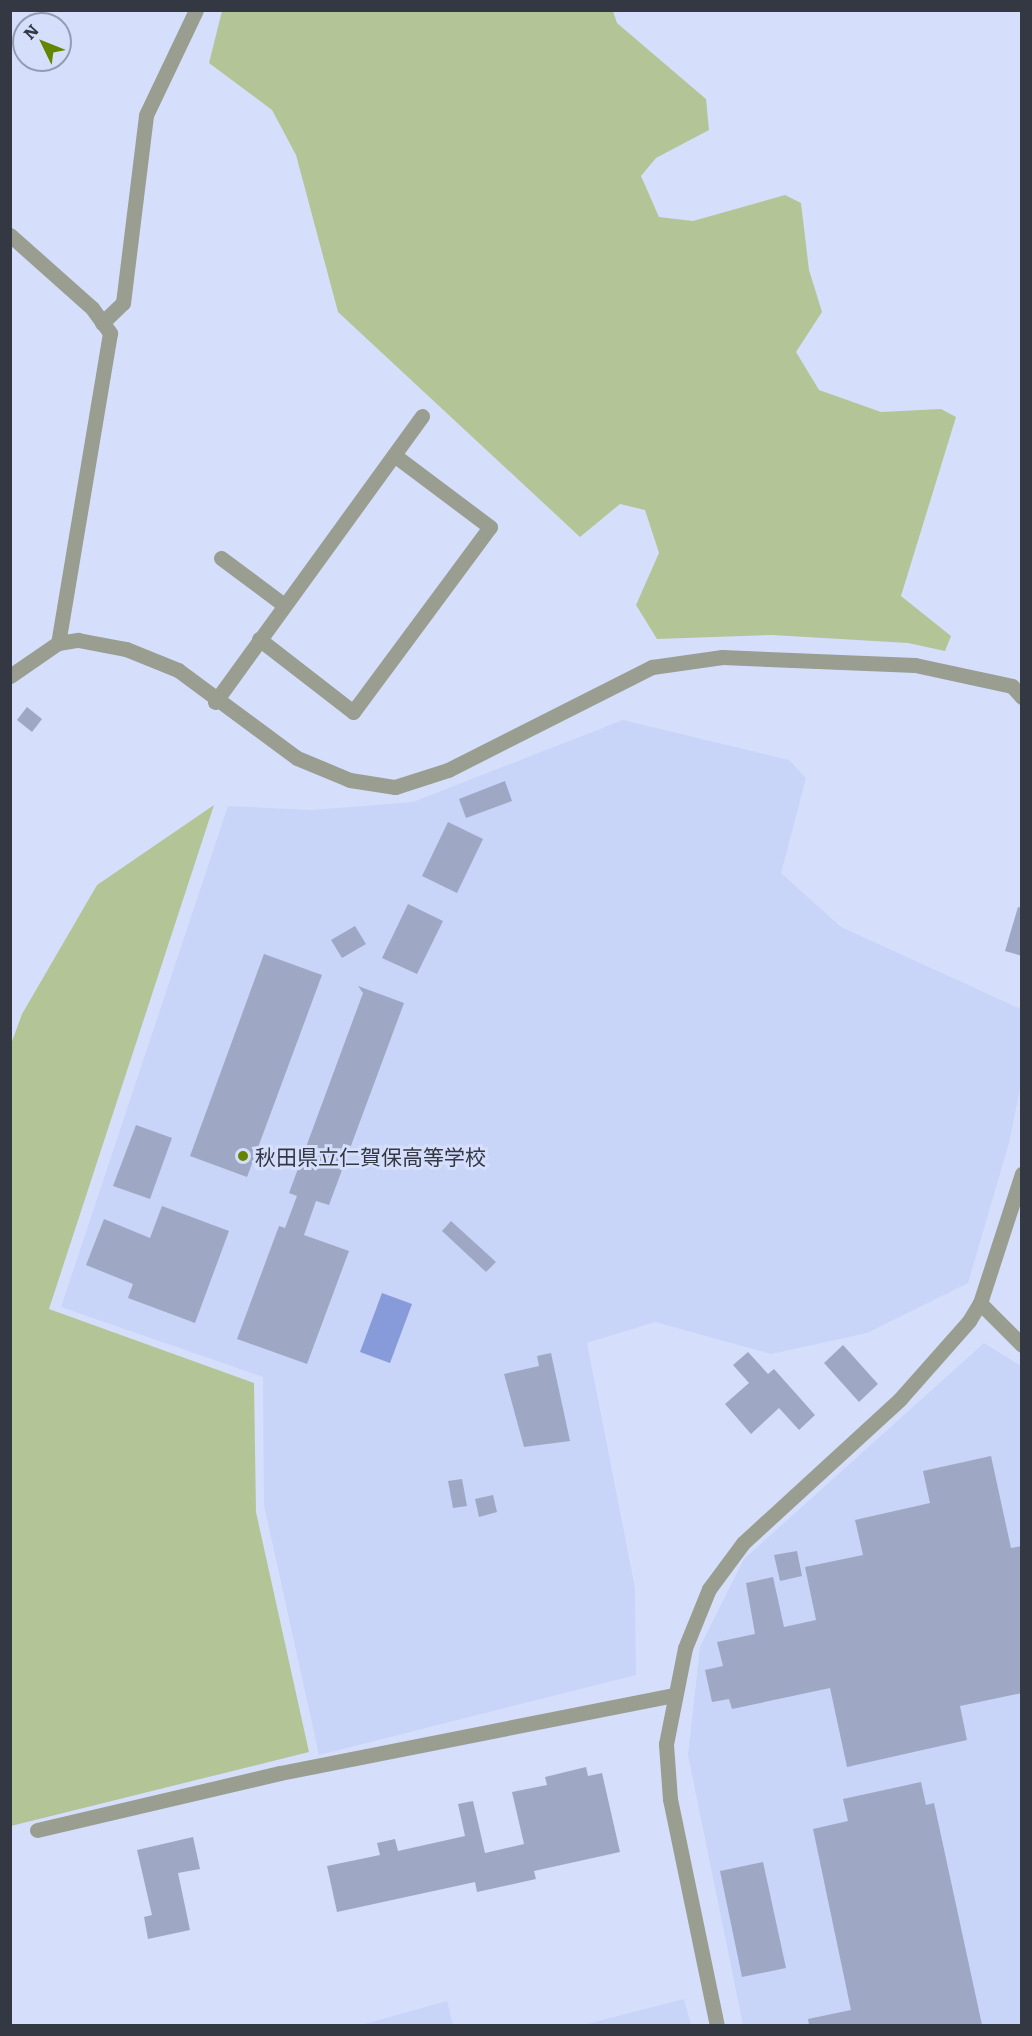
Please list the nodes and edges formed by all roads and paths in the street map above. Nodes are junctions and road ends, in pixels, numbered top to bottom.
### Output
1 (196, 10) edge
2 (10, 235) edge
3 (102, 322) junction
4 (422, 416) dead end
5 (394, 455) junction
6 (221, 558) dead end
7 (284, 605) junction
8 (259, 639) junction
9 (58, 642) junction
10 (10, 676) edge
11 (1022, 697) edge
12 (215, 702) junction
13 (1022, 1174) edge
14 (981, 1303) junction
15 (1022, 1345) edge
16 (673, 1695) junction
17 (37, 1830) dead end
18 (717, 2025) edge

1 - 3 street
2 - 3 street
3 - 9 street
4 - 5 street
5 - 7 street
5 - 8 street
6 - 7 street
7 - 8 street
8 - 12 street
9 - 10 street
9 - 12 street
11 - 12 street
13 - 14 street
14 - 15 street
14 - 16 street
16 - 17 street
16 - 18 street

